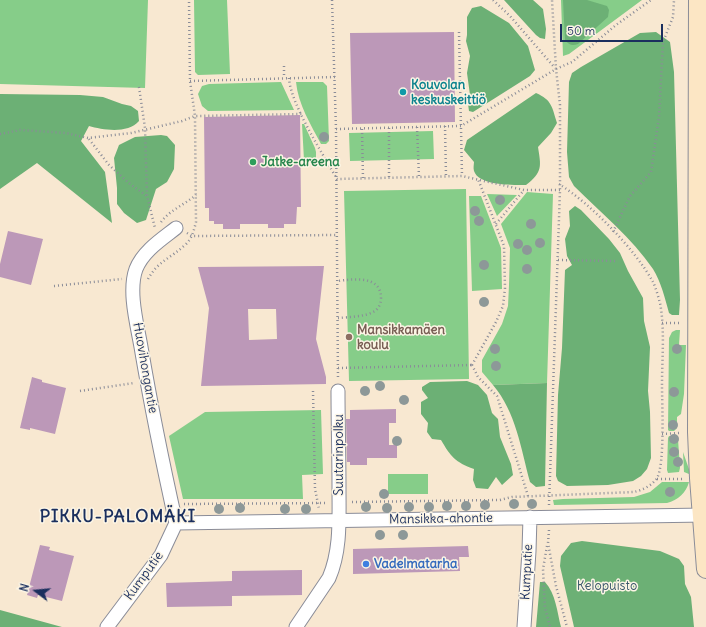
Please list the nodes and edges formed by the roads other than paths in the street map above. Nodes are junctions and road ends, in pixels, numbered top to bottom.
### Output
1 (698, 0) edge
2 (176, 228) road end
3 (338, 391) road end
4 (704, 516) edge
5 (530, 518) junction
6 (339, 520) junction
7 (176, 523) junction
8 (706, 569) edge
9 (107, 627) edge
10 (296, 627) edge
11 (524, 627) edge

1 - 4 main road
2 - 7 street, Huovihongantie
3 - 6 street, Suutarinpolku
4 - 5 street, Mansikka-ahontie
4 - 8 main road
5 - 6 street, Mansikka-ahontie
5 - 11 street, Kumputie
6 - 7 street, Mansikka-ahontie
6 - 10 street, Suutarinpolku
7 - 9 street, Kumputie

